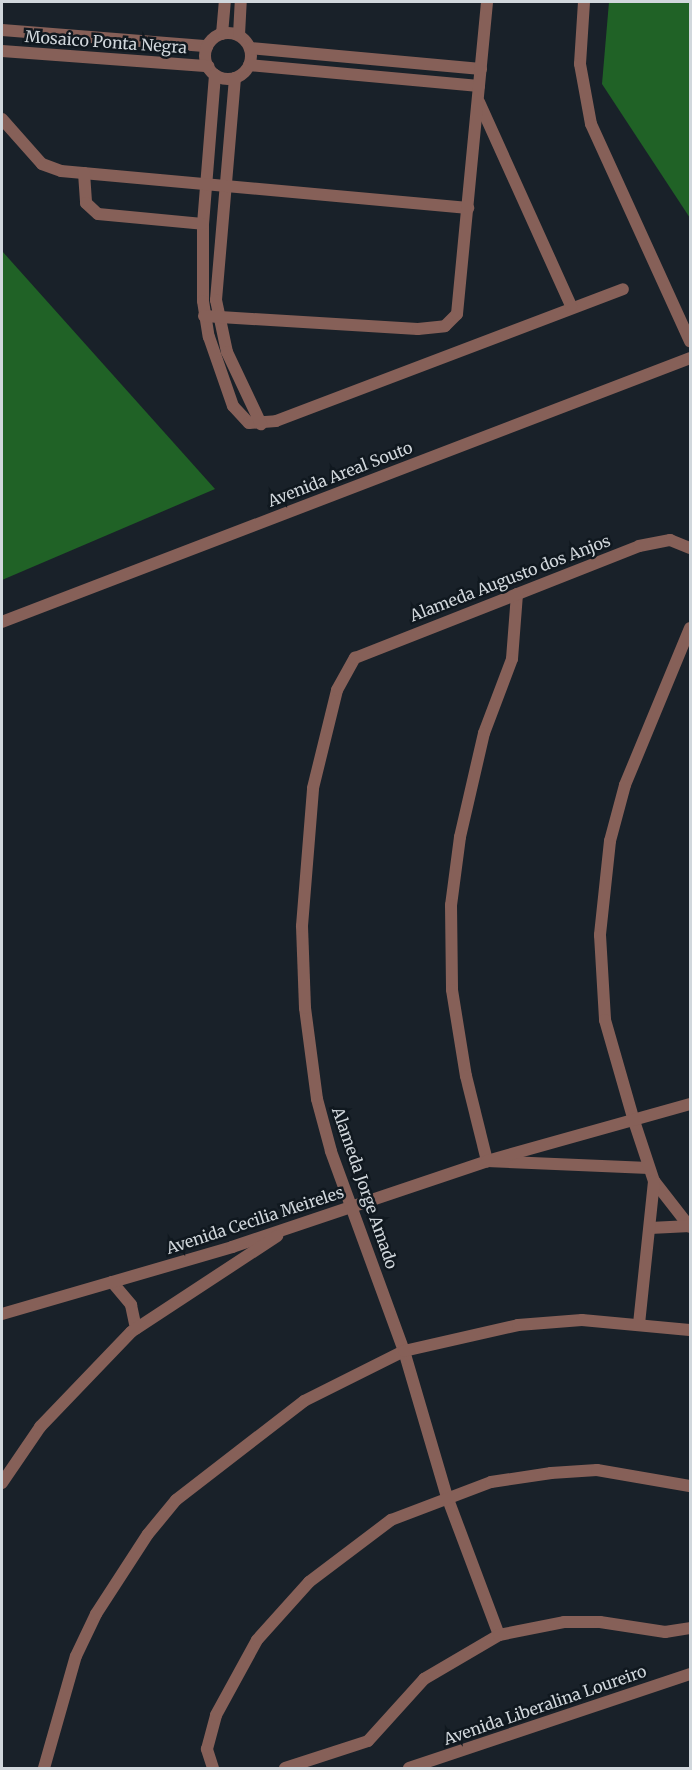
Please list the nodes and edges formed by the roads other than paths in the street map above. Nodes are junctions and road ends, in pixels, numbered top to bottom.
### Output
1 (225, 2) edge
2 (241, 2) edge
3 (487, 2) edge
4 (584, 2) edge
5 (2, 30) edge
6 (222, 34) junction
7 (239, 35) junction
8 (207, 46) junction
9 (250, 48) junction
10 (2, 51) edge
11 (249, 65) junction
12 (481, 69) junction
13 (212, 70) junction
14 (235, 78) junction
15 (479, 86) junction
16 (478, 101) junction
17 (2, 119) edge
18 (84, 173) junction
19 (207, 184) junction
20 (224, 186) junction
21 (468, 207) junction
22 (203, 224) junction
23 (623, 289) dead end
24 (571, 306) junction
25 (204, 316) junction
26 (218, 317) junction
27 (690, 341) edge
28 (690, 358) edge
29 (261, 424) junction
30 (690, 548) edge
31 (517, 594) junction
32 (2, 622) edge
33 (690, 628) edge
34 (346, 667) joint
35 (690, 1104) edge
36 (634, 1121) junction
37 (487, 1161) junction
38 (650, 1168) junction
39 (654, 1181) junction
40 (351, 1205) junction
41 (293, 1226) junction
42 (690, 1226) edge
43 (650, 1228) junction
44 (112, 1282) junction
45 (2, 1314) edge
46 (639, 1324) junction
47 (136, 1328) junction
48 (690, 1330) edge
49 (405, 1351) junction
50 (2, 1483) edge
51 (690, 1486) edge
52 (447, 1497) junction
53 (690, 1628) edge
54 (499, 1635) junction
55 (690, 1674) edge
56 (44, 1768) edge
57 (213, 1768) edge
58 (285, 1768) edge
59 (409, 1768) edge

1 - 6 street
2 - 7 street
3 - 12 street
4 - 27 street
5 - 8 street, Mosaico Ponta Negra
6 - 7 street
6 - 8 street
7 - 9 street
8 - 13 street
9 - 11 street
9 - 12 street
10 - 13 street, Mosaico Ponta Negra
11 - 14 street
11 - 15 street
12 - 15 street
13 - 14 street
13 - 19 street
14 - 20 street
15 - 16 street
16 - 21 street
16 - 24 street
17 - 18 street
18 - 19 street
18 - 22 street
19 - 20 street
19 - 22 street
20 - 21 street
20 - 26 street
21 - 26 street
22 - 25 street
23 - 24 street
24 - 29 street
25 - 26 street
25 - 29 street
26 - 29 street
28 - 32 street, Avenida Areal Souto
30 - 31 street, Alameda Augusto dos Anjos
31 - 34 street, Alameda Augusto dos Anjos
31 - 37 street
33 - 36 street
34 - 40 street, Alameda Jorge Amado
35 - 36 street, Avenida Cecilia Meireles
36 - 37 street, Avenida Cecilia Meireles
36 - 38 street
37 - 38 street
37 - 40 street, Avenida Cecilia Meireles
38 - 39 street
39 - 42 street
39 - 43 street
40 - 41 street, Avenida Cecilia Meireles
40 - 49 street, Alameda Jorge Amado
41 - 44 street, Avenida Cecilia Meireles
41 - 47 street
42 - 43 street
43 - 46 street
44 - 45 street, Avenida Cecilia Meireles
44 - 47 street
46 - 48 street
46 - 49 street
47 - 50 street
49 - 52 street, Alameda Jorge Amado
49 - 56 street
51 - 52 street
52 - 54 street, Alameda Jorge Amado
52 - 57 street
53 - 54 street
54 - 58 street
55 - 59 street, Avenida Liberalina Loureiro

